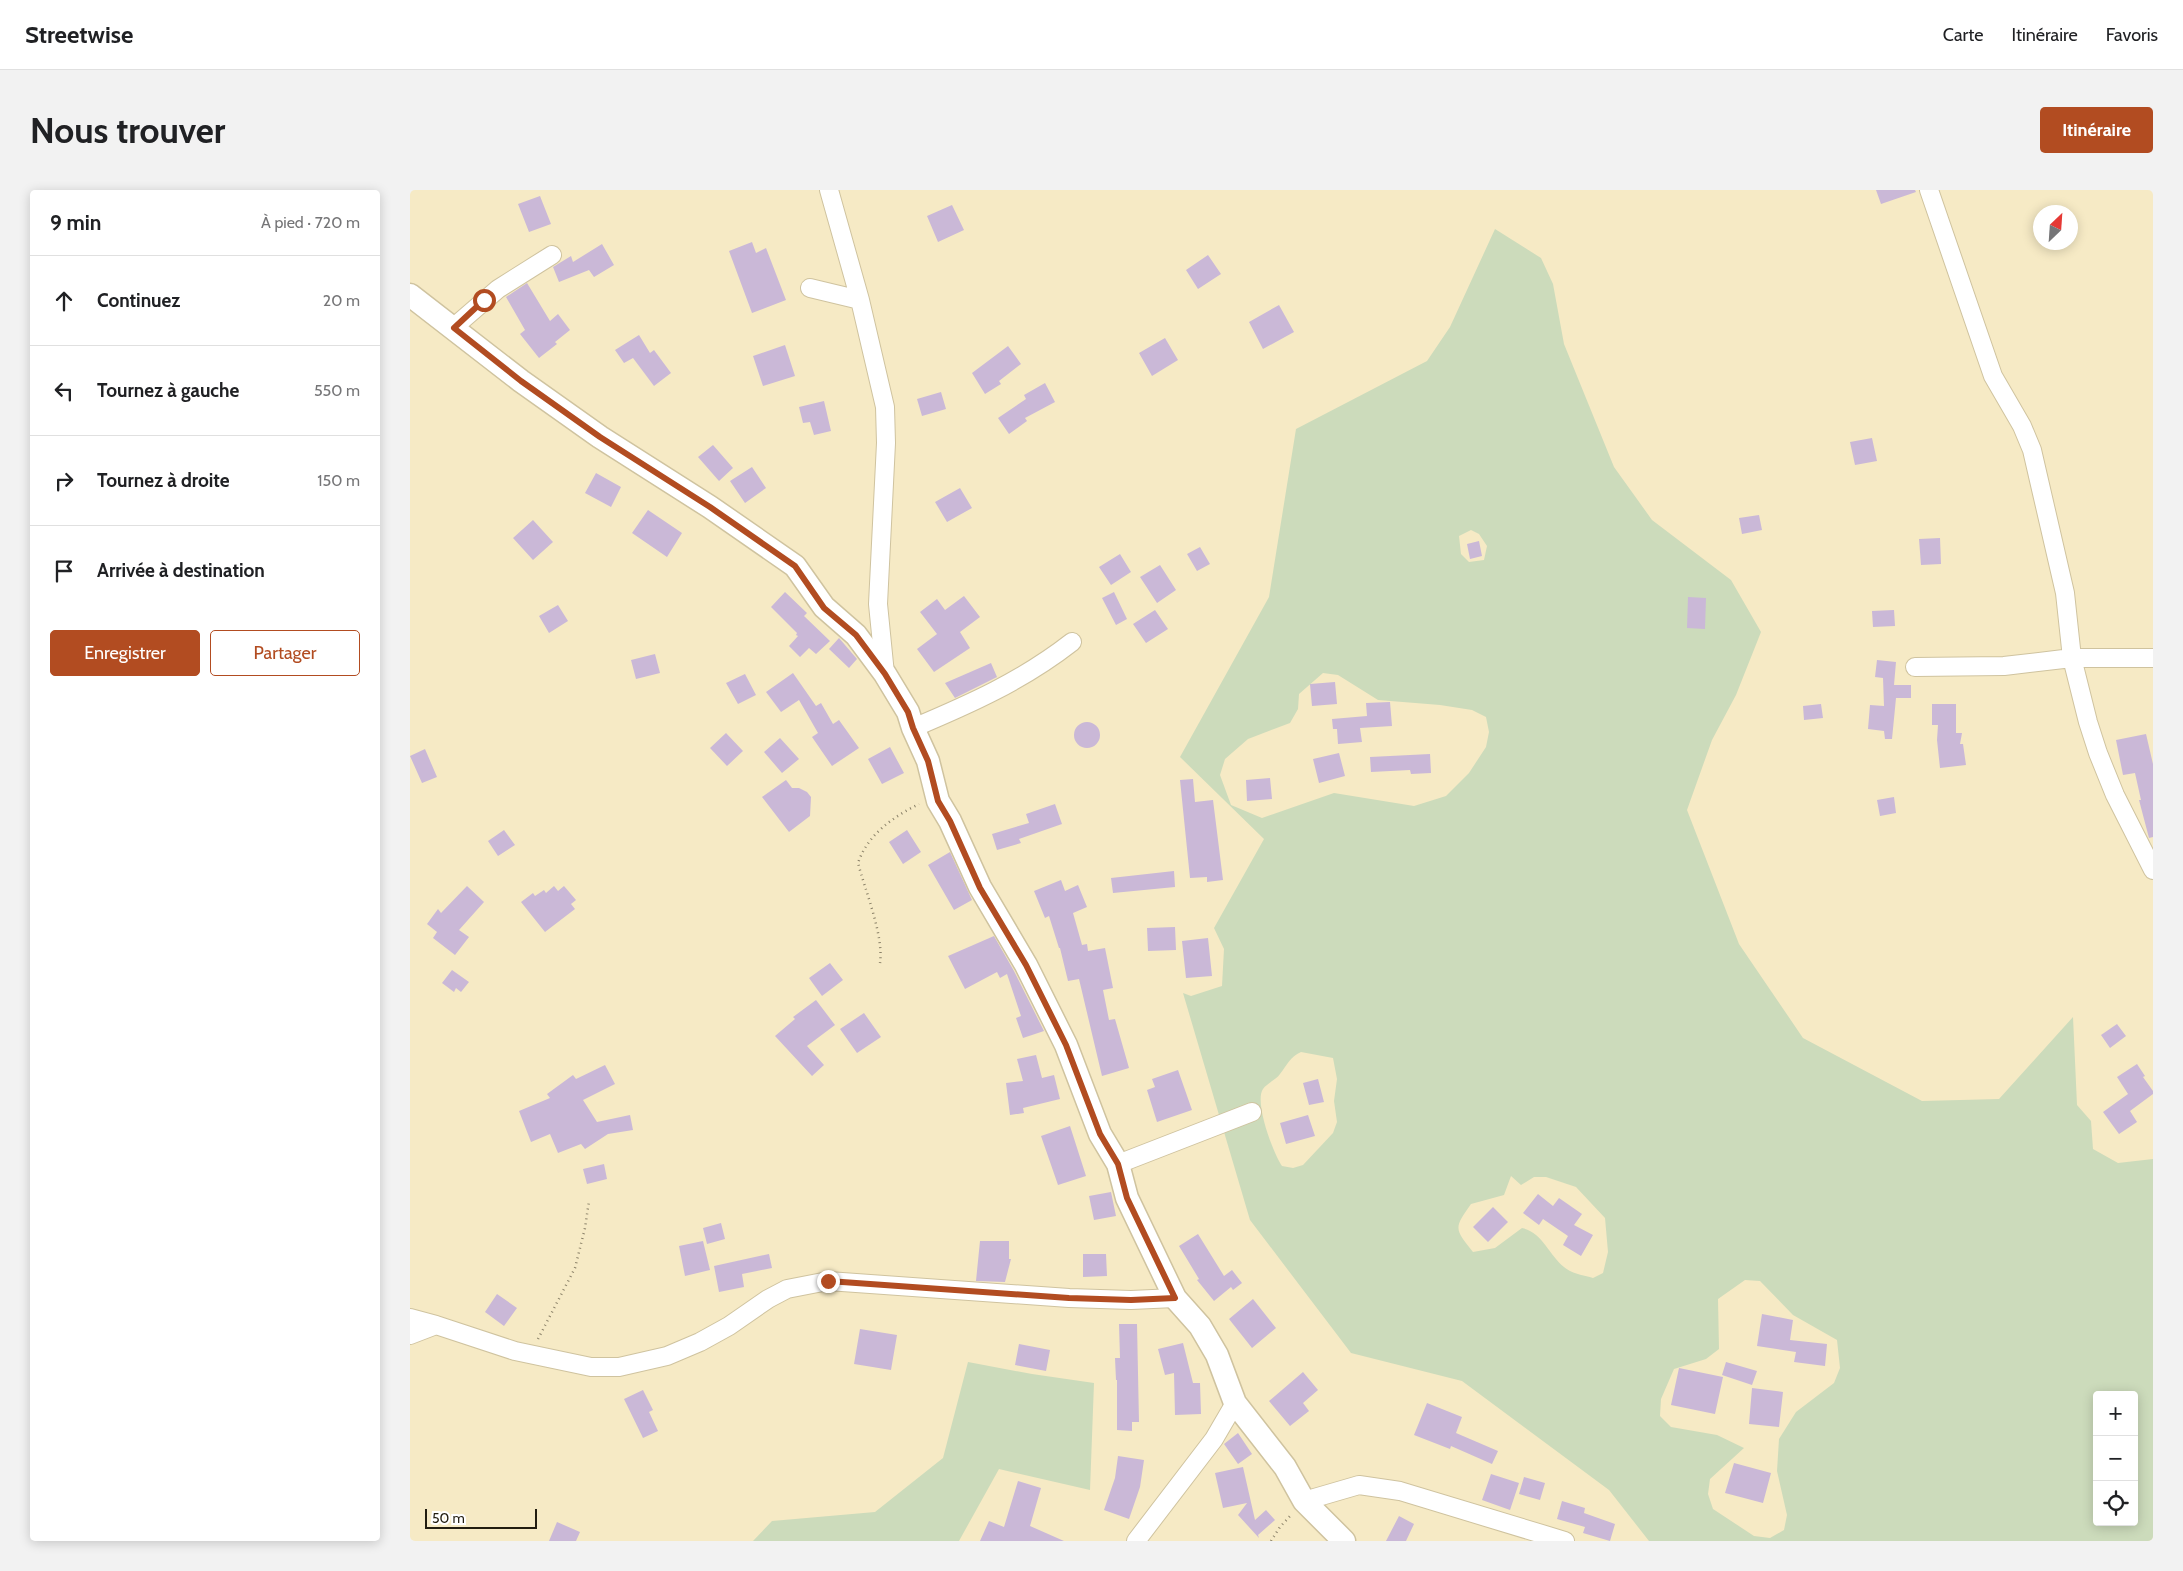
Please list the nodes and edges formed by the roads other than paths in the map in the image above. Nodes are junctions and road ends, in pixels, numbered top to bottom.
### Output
1 (829, 190) edge
2 (1929, 190) edge
3 (552, 255) dead end
4 (810, 288) dead end
5 (410, 295) edge
6 (860, 300) junction
7 (454, 328) junction
8 (1072, 642) dead end
9 (2072, 658) junction
10 (2153, 658) edge
11 (1915, 667) dead end
12 (885, 674) junction
13 (913, 728) junction
14 (2153, 870) edge
15 (1252, 1112) dead end
16 (1118, 1164) junction
17 (1175, 1298) junction
18 (410, 1318) edge
19 (436, 1325) junction
20 (410, 1335) edge
21 (1235, 1403) junction
22 (1304, 1501) junction
23 (1136, 1541) edge
24 (1344, 1541) edge
25 (1565, 1541) edge

1 - 6 street
2 - 9 street
3 - 7 street
4 - 6 street
5 - 7 street
6 - 12 street
7 - 12 street
8 - 13 street
9 - 10 street
9 - 11 street
9 - 14 street
12 - 13 street
13 - 16 street
15 - 16 street
16 - 17 street
17 - 19 street
17 - 21 street
18 - 19 street
19 - 20 street
21 - 22 street
21 - 23 street
22 - 24 street
22 - 25 street

